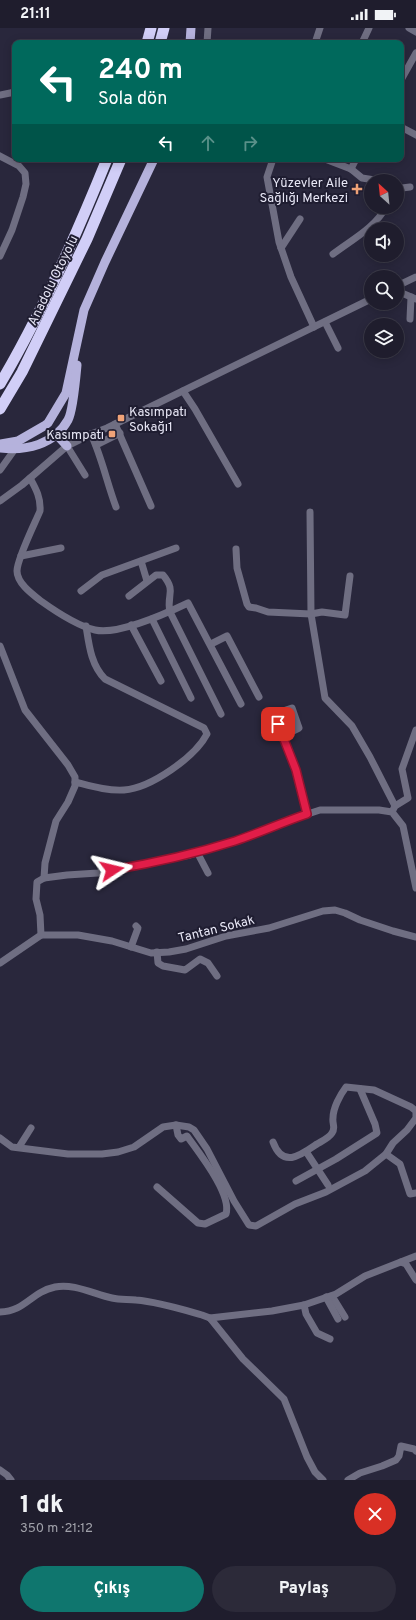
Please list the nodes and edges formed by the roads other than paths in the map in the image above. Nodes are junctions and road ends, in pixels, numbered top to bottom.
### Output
1 (151, 28) edge
2 (164, 28) edge
3 (191, 28) edge
4 (208, 28) edge
5 (320, 28) edge
6 (369, 28) edge
7 (409, 28) edge
8 (416, 32) edge
9 (148, 40) edge
10 (161, 40) edge
11 (190, 40) edge
12 (207, 40) edge
13 (316, 40) edge
14 (363, 40) edge
15 (416, 53) edge
16 (404, 75) edge
17 (12, 93) edge
18 (0, 95) edge
19 (404, 129) edge
20 (416, 135) edge
21 (0, 156) edge
22 (106, 162) edge
23 (120, 162) edge
24 (153, 162) edge
25 (272, 162) edge
26 (333, 162) edge
27 (354, 162) edge
28 (351, 169) junction
29 (364, 178) edge
30 (410, 187) dead end
31 (404, 188) edge
32 (382, 214) edge
33 (300, 219) dead end
34 (281, 248) junction
35 (333, 254) dead end
36 (0, 256) edge
37 (416, 277) edge
38 (404, 283) edge
39 (404, 294) edge
40 (414, 298) edge
41 (364, 302) edge
42 (410, 319) dead end
43 (325, 322) junction
44 (314, 327) junction
45 (78, 335) junction
46 (338, 348) dead end
47 (0, 384) edge
48 (183, 391) junction
49 (0, 409) edge
50 (115, 424) junction
51 (46, 425) junction
52 (59, 431) junction
53 (120, 433) junction
54 (91, 434) junction
55 (47, 441) junction
56 (0, 444) edge
57 (96, 445) junction
58 (67, 446) junction
59 (0, 448) edge
60 (15, 450) junction
61 (0, 470) edge
62 (85, 475) dead end
63 (30, 478) junction
64 (238, 484) dead end
65 (0, 501) edge
66 (151, 506) dead end
67 (116, 508) dead end
68 (310, 512) dead end
69 (61, 548) dead end
70 (176, 548) dead end
71 (236, 549) dead end
72 (21, 556) junction
73 (141, 561) junction
74 (350, 576) dead end
75 (147, 581) junction
76 (81, 591) dead end
77 (129, 596) dead end
78 (170, 612) junction
79 (311, 614) junction
80 (152, 619) junction
81 (131, 625) junction
82 (86, 626) junction
83 (210, 644) junction
84 (0, 646) edge
85 (161, 681) dead end
86 (259, 697) dead end
87 (191, 698) dead end
88 (241, 704) dead end
89 (221, 714) dead end
90 (416, 730) edge
91 (284, 736) dead end
92 (75, 782) junction
93 (394, 809) junction
94 (307, 814) junction
95 (197, 852) junction
96 (208, 873) dead end
97 (44, 878) junction
98 (416, 888) edge
99 (136, 926) dead end
100 (41, 935) junction
101 (416, 937) edge
102 (196, 946) junction
103 (131, 947) junction
104 (157, 952) junction
105 (200, 959) junction
106 (0, 963) edge
107 (217, 976) dead end
108 (360, 1089) junction
109 (176, 1125) junction
110 (31, 1128) dead end
111 (0, 1138) edge
112 (273, 1142) dead end
113 (19, 1147) junction
114 (307, 1153) junction
115 (386, 1154) junction
116 (318, 1169) junction
117 (296, 1181) dead end
118 (328, 1185) dead end
119 (157, 1187) dead end
120 (416, 1193) edge
121 (416, 1256) edge
122 (401, 1262) junction
123 (416, 1280) edge
124 (329, 1297) junction
125 (304, 1305) junction
126 (0, 1312) edge
127 (210, 1318) junction
128 (342, 1318) dead end
129 (330, 1339) dead end
130 (416, 1451) edge
131 (0, 1470) edge
132 (12, 1480) edge
133 (323, 1480) edge
134 (348, 1480) edge

1 - 9 highway
2 - 10 highway
3 - 11 main road
4 - 12 street
5 - 13 street
6 - 14 street
7 - 8 street
15 - 16 street
17 - 18 street
19 - 20 street
21 - 36 street
22 - 47 highway, Anadolu Otoyolu
23 - 49 highway, Anadolu Otoyolu
24 - 45 main road
25 - 34 street
26 - 28 street
27 - 28 street
28 - 29 street
30 - 31 street
32 - 35 street
33 - 34 street
34 - 44 street
37 - 38 street
39 - 40 street
40 - 42 street
41 - 43 street
43 - 44 street
43 - 46 street
44 - 48 street
45 - 51 main road
45 - 52 main road
48 - 50 street
48 - 64 street
50 - 53 street
50 - 54 street
51 - 52 main road
51 - 55 main road
51 - 56 main road
52 - 55 main road
52 - 58 main road
53 - 57 street
53 - 66 street
54 - 57 street
54 - 58 street
55 - 60 main road
57 - 67 street
58 - 62 street
58 - 63 street
59 - 60 main road
60 - 61 street
63 - 65 street
63 - 72 street
68 - 79 street
69 - 72 street
70 - 73 street
71 - 79 street
72 - 82 street
73 - 75 street
73 - 76 street
74 - 79 street
75 - 77 street
75 - 78 street
78 - 80 street
78 - 83 street
78 - 89 street
79 - 93 street
80 - 81 street
80 - 87 street
81 - 82 street
81 - 85 street
82 - 92 street
83 - 86 street
83 - 88 street
84 - 92 street
90 - 93 street
91 - 94 street
92 - 97 street
93 - 94 street
93 - 98 street
94 - 95 street
95 - 96 street
95 - 97 street
97 - 100 street
99 - 103 street
100 - 103 street, Tantan Sokak
100 - 106 street
101 - 102 street, Tantan Sokak
102 - 104 street, Tantan Sokak
102 - 105 street
103 - 104 street, Tantan Sokak
104 - 105 street
105 - 107 street
108 - 114 street
108 - 115 street
108 - 116 street
109 - 113 street
109 - 115 street
109 - 119 street
110 - 113 street
111 - 113 street
112 - 114 street
114 - 116 street
115 - 120 street
116 - 117 street
116 - 118 street
121 - 122 street
122 - 123 street
122 - 124 street
124 - 125 street
124 - 128 street
125 - 127 street
125 - 129 street
126 - 127 street
127 - 133 street
130 - 134 street
131 - 132 street

